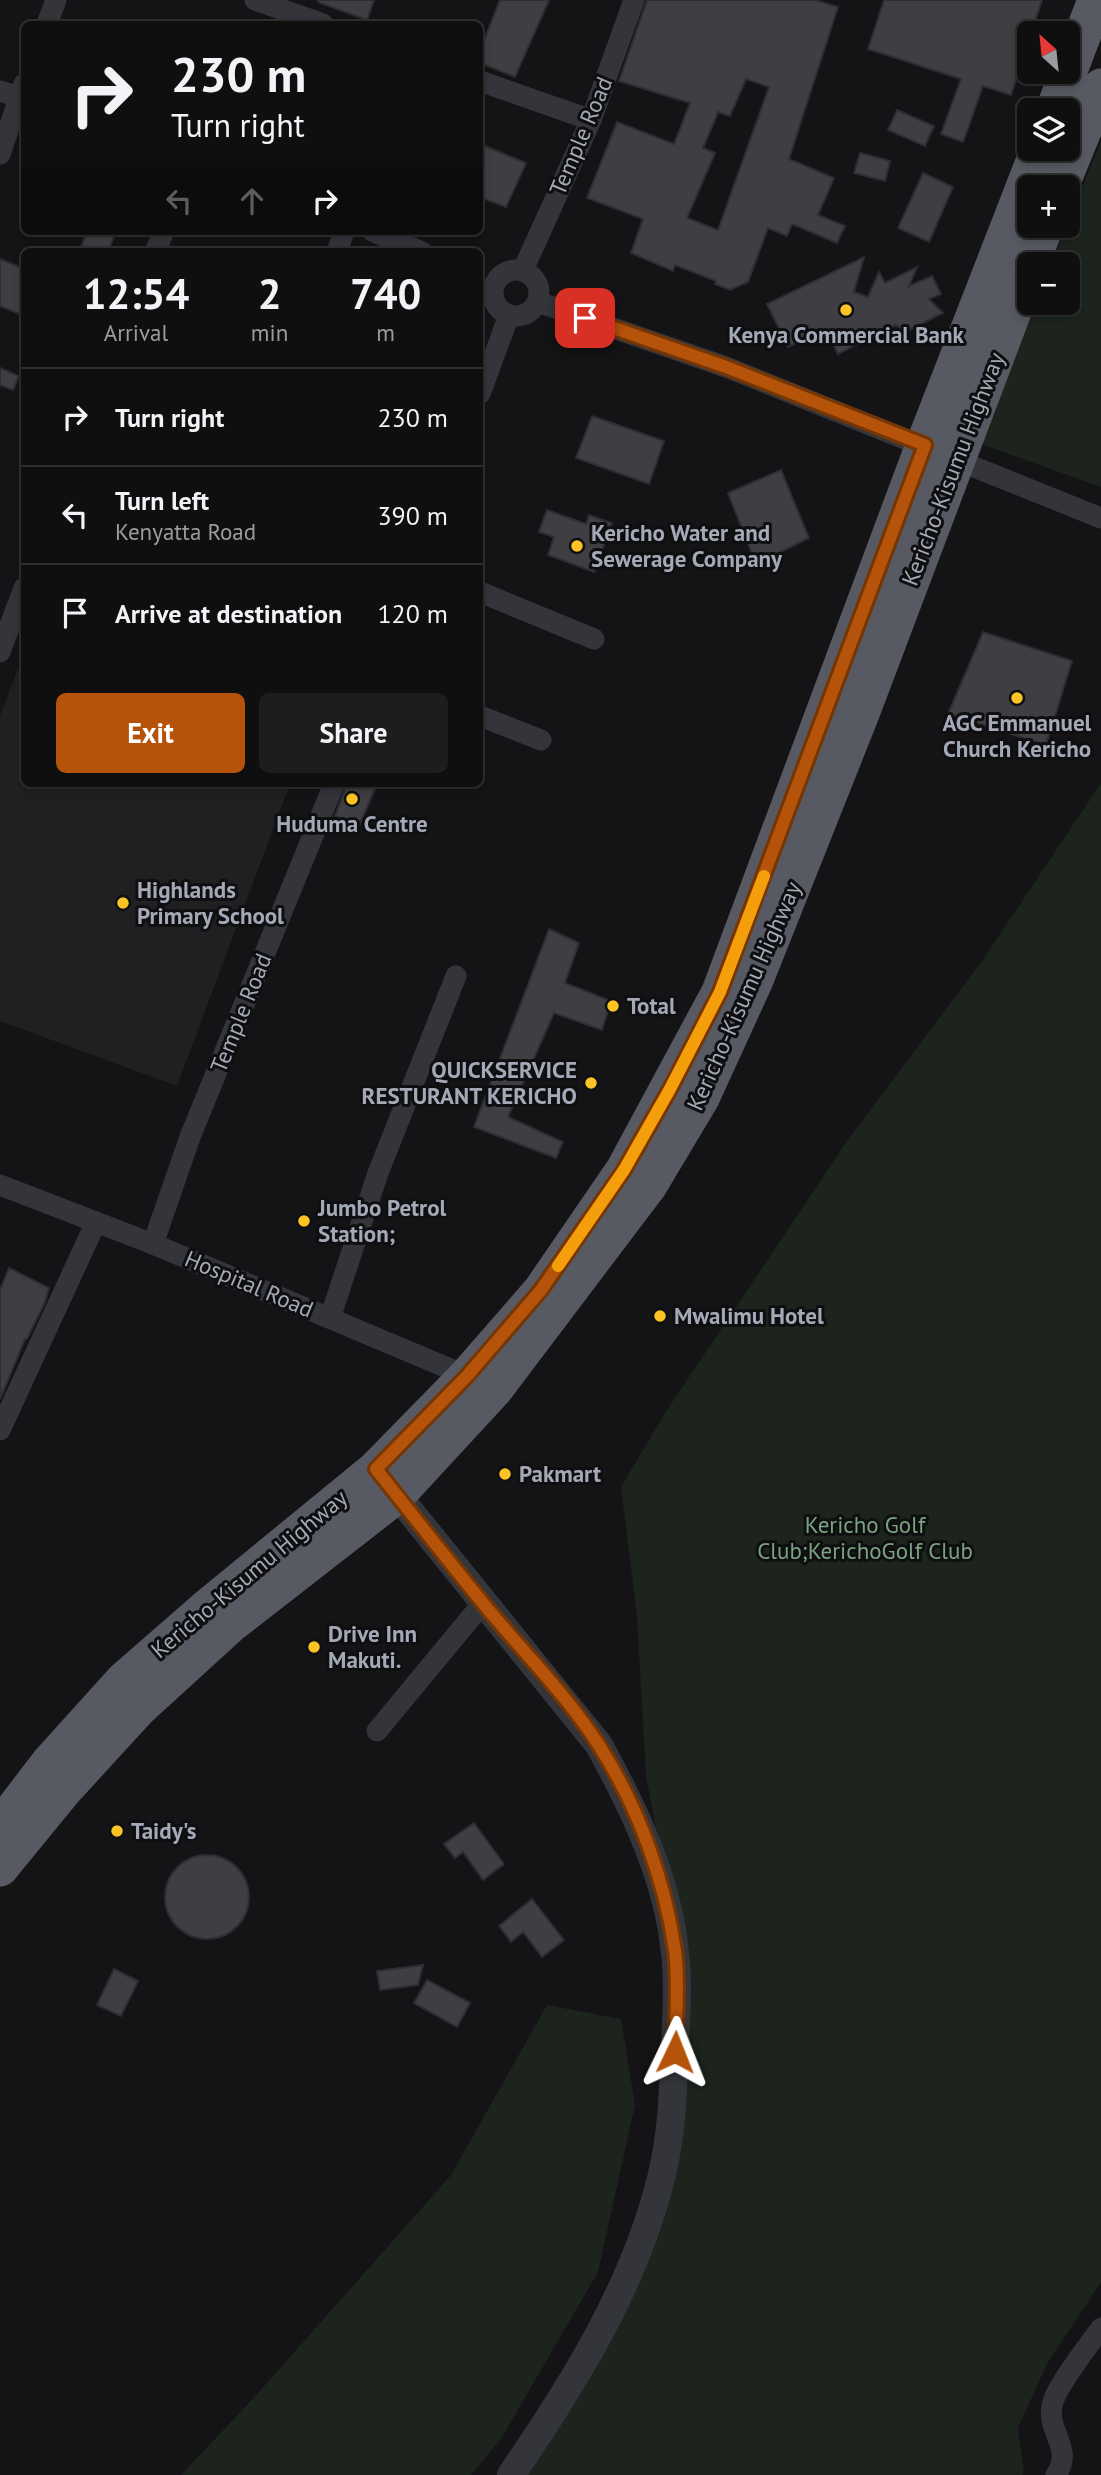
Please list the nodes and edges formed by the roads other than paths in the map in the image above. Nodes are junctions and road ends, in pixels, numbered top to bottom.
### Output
1 (56, 0) edge
2 (255, 0) edge
3 (634, 0) edge
4 (1096, 0) edge
5 (48, 21) edge
6 (314, 21) edge
7 (483, 81) edge
8 (1101, 87) edge
9 (17, 93) edge
10 (1059, 98) edge
11 (591, 120) junction
12 (0, 153) edge
13 (1035, 161) edge
14 (1065, 175) edge
15 (382, 235) edge
16 (412, 248) edge
17 (523, 270) junction
18 (487, 279) edge
19 (1017, 294) edge
20 (538, 302) junction
21 (509, 315) junction
22 (483, 386) edge
23 (940, 452) junction
24 (1101, 517) edge
25 (483, 593) edge
26 (21, 598) edge
27 (594, 639) dead end
28 (7, 645) edge
29 (483, 717) edge
30 (541, 740) dead end
31 (333, 787) edge
32 (456, 976) dead end
33 (0, 1185) edge
34 (96, 1222) junction
35 (153, 1244) junction
36 (330, 1318) junction
37 (481, 1383) junction
38 (0, 1430) edge
39 (387, 1482) junction
40 (483, 1603) junction
41 (377, 1731) dead end
42 (0, 1827) edge
43 (0, 1868) edge
44 (1101, 2328) edge
45 (511, 2475) edge
46 (1056, 2475) edge

1 - 5 street
2 - 6 street
3 - 11 street, Temple Road
4 - 10 highway
7 - 11 street
8 - 14 highway
9 - 12 street
11 - 17 street, Temple Road
13 - 23 highway, Kericho-Kisumu Highway
15 - 16 street
17 - 18 street
17 - 20 street
18 - 21 street
19 - 23 highway, Kericho-Kisumu Highway
20 - 21 street
20 - 23 street
21 - 22 street
23 - 24 street
23 - 37 highway, Kericho-Kisumu Highway
25 - 27 street
26 - 28 street
29 - 30 street
31 - 35 street, Temple Road
32 - 36 street
33 - 34 street, Hospital Road
34 - 35 street, Hospital Road
34 - 38 street
35 - 36 street, Hospital Road
36 - 37 street, Hospital Road
37 - 39 highway, Kericho-Kisumu Highway
39 - 40 street
39 - 42 highway, Kericho-Kisumu Highway
39 - 43 highway, Kericho-Kisumu Highway
40 - 41 street
40 - 45 street
44 - 46 street

